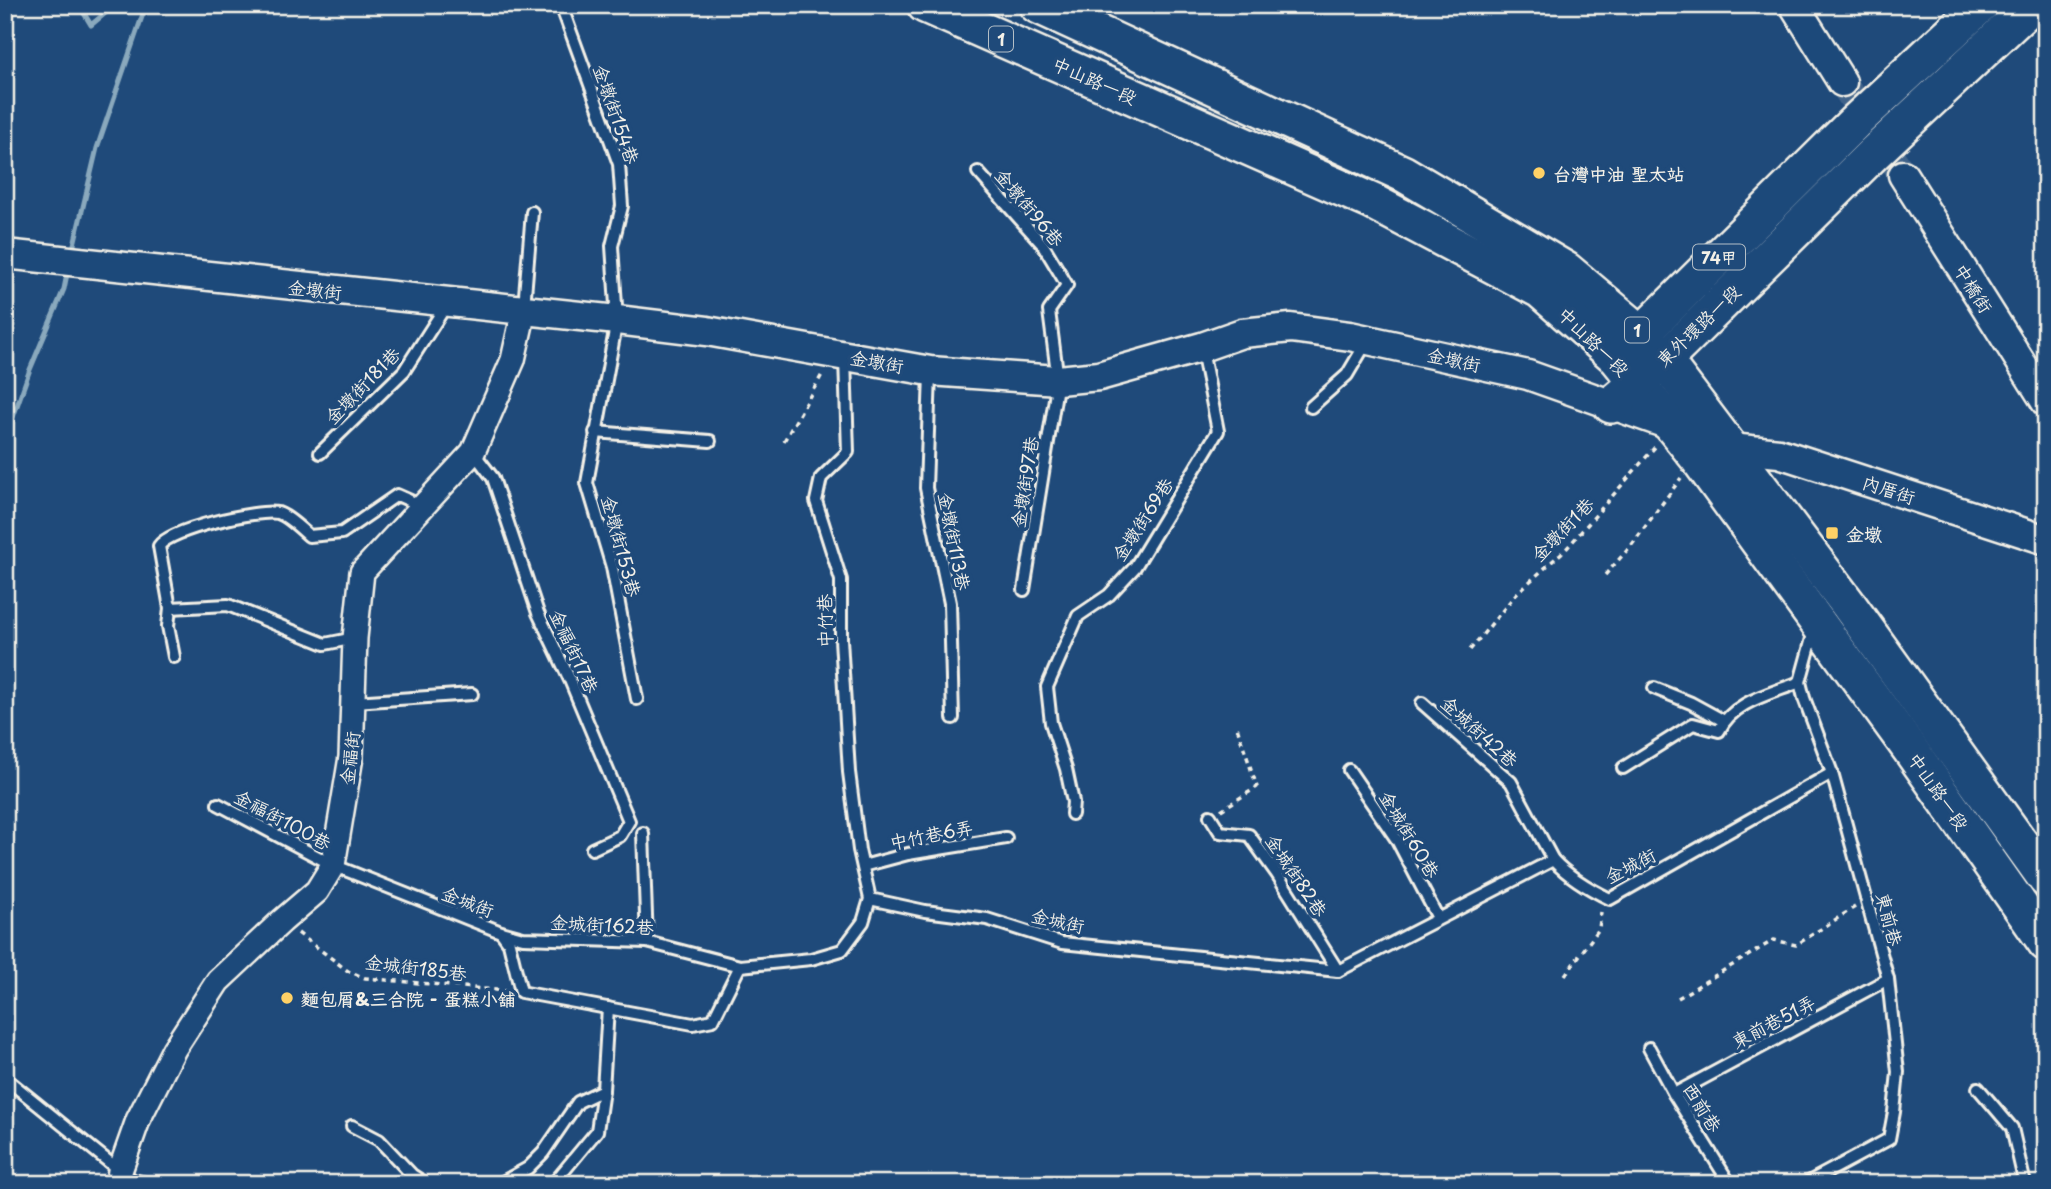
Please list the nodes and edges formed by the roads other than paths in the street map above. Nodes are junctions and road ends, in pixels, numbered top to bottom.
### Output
1 (561, 5) edge
2 (925, 5) edge
3 (1037, 5) edge
4 (1794, 5) edge
5 (1981, 5) edge
6 (2032, 5) edge
7 (1842, 82) tunnel mouth
8 (978, 172) dead end
9 (1903, 175) tunnel mouth
10 (532, 212) dead end
11 (5, 254) edge
12 (448, 304) junction
13 (524, 311) junction
14 (617, 320) junction
15 (1368, 340) junction
16 (1202, 347) junction
17 (1653, 347) junction
18 (838, 354) junction
19 (930, 370) junction
20 (1058, 380) junction
21 (1621, 382) junction
22 (2046, 402) edge
23 (1311, 407) dead end
24 (1673, 426) junction
25 (595, 432) junction
26 (710, 441) dead end
27 (1731, 448) junction
28 (473, 452) junction
29 (320, 453) dead end
30 (422, 506) junction
31 (2046, 540) edge
32 (1024, 590) dead end
33 (170, 608) junction
34 (1816, 621) junction
35 (355, 638) junction
36 (174, 657) dead end
37 (1800, 682) junction
38 (1654, 688) dead end
39 (472, 694) dead end
40 (638, 699) dead end
41 (354, 702) junction
42 (1422, 703) dead end
43 (953, 718) dead end
44 (1724, 721) junction
45 (1623, 768) dead end
46 (1349, 770) dead end
47 (1832, 773) junction
48 (218, 804) dead end
49 (1072, 814) dead end
50 (1210, 816) road end
51 (643, 833) dead end
52 (1006, 838) dead end
53 (592, 849) dead end
54 (1553, 860) junction
55 (333, 865) junction
56 (863, 866) junction
57 (2046, 879) edge
58 (870, 899) junction
59 (1438, 918) junction
60 (501, 932) junction
61 (647, 942) junction
62 (2046, 943) edge
63 (740, 966) junction
64 (1338, 971) junction
65 (1888, 979) junction
66 (608, 1008) junction
67 (1649, 1048) dead end
68 (5, 1078) edge
69 (1978, 1087) dead end
70 (603, 1090) junction
71 (1674, 1094) junction
72 (352, 1126) dead end
73 (119, 1177) edge
74 (150, 1184) edge
75 (426, 1184) edge
76 (499, 1184) edge
77 (553, 1184) edge
78 (1730, 1184) edge
79 (1805, 1184) edge
80 (2025, 1184) edge

1 - 14 lane, 金墩街154巷
2 - 21 main road, 中山路一段 / 1
3 - 17 main road, 中山路一段 / 1
4 - 7 street
5 - 17 main road, 東外環路一段 / 74甲
6 - 17 main road, 東外環路一段 / 74甲
8 - 20 lane, 金墩街96巷
9 - 22 street, 中橋街
10 - 13 lane
11 - 12 street, 金墩街
12 - 13 street, 金墩街
12 - 29 lane, 金墩街181巷
13 - 14 street, 金墩街
13 - 28 street, 金福街
14 - 18 street, 金墩街
14 - 25 lane, 金墩街153巷
15 - 16 street, 金墩街
15 - 21 street, 金墩街
15 - 23 lane
16 - 20 street, 金墩街
16 - 49 lane, 金墩街69巷
17 - 21 main road, 東外環路一段 / 74甲
17 - 27 main road, 中山路一段 / 1
18 - 19 street, 金墩街
18 - 56 lane, 中竹巷
19 - 20 street, 金墩街
19 - 43 lane, 金墩街113巷
20 - 32 lane, 金墩街97巷
21 - 24 main road, 中山路一段 / 1
24 - 27 street
24 - 34 main road, 中山路一段 / 1
25 - 26 lane
25 - 40 lane, 金墩街153巷
27 - 31 street, 內厝街
27 - 57 main road, 中山路一段 / 1
28 - 30 street, 金福街
28 - 53 lane, 金福街17巷
30 - 33 lane
30 - 35 street, 金福街
33 - 35 lane
33 - 36 lane
34 - 37 lane
34 - 62 main road, 中山路一段 / 1
35 - 41 street, 金福街
37 - 44 lane
37 - 47 lane, 東前巷
38 - 44 lane
39 - 41 lane
41 - 55 street, 金福街
42 - 54 lane, 金城街42巷
44 - 45 lane
46 - 59 lane, 金城街60巷
47 - 54 lane, 金城街
47 - 65 lane, 東前巷
48 - 55 lane, 金福街100巷
50 - 64 lane, 金城街82巷
51 - 61 lane
52 - 56 lane, 中竹巷6弄
54 - 59 lane
55 - 60 lane, 金城街
55 - 73 street, 金福街
56 - 58 lane, 中竹巷
58 - 63 lane
58 - 64 lane, 金城街
59 - 64 lane
60 - 61 lane, 金城街162巷
60 - 66 lane, 金城街
61 - 63 lane, 金城街162巷
63 - 66 lane
65 - 71 lane, 東前巷51弄
65 - 79 lane, 東前巷
66 - 70 lane
67 - 71 lane, 西前巷
68 - 73 lane
69 - 80 lane
70 - 76 lane
70 - 77 lane
71 - 78 lane, 西前巷
72 - 75 lane
73 - 74 lane

